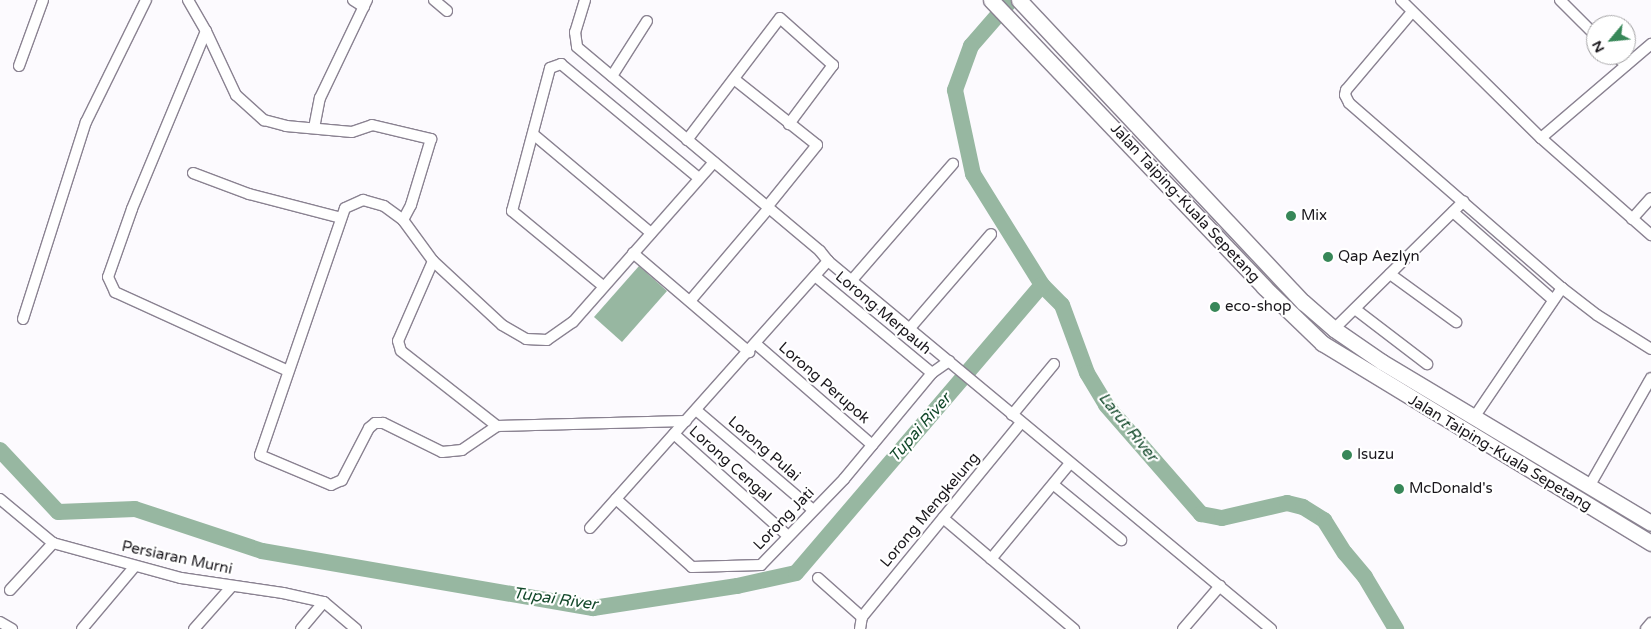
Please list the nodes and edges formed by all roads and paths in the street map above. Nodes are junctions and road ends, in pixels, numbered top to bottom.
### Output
1 (43, 0) edge
2 (146, 0) edge
3 (188, 0) edge
4 (353, 0) edge
5 (434, 0) edge
6 (585, 0) edge
7 (991, 0) edge
8 (1401, 0) edge
9 (1560, 0) edge
10 (366, 3) edge
11 (1024, 5) edge
12 (447, 11) dead end
13 (1412, 12) junction
14 (647, 21) dead end
15 (1586, 26) edge
16 (206, 31) junction
17 (1651, 44) edge
18 (1636, 57) edge
19 (1626, 65) edge
20 (19, 66) dead end
21 (612, 76) junction
22 (734, 79) junction
23 (790, 124) junction
24 (314, 128) junction
25 (532, 134) junction
26 (1541, 138) junction
27 (687, 140) junction
28 (714, 162) junction
29 (953, 164) dead end
30 (193, 173) dead end
31 (699, 178) junction
32 (1651, 198) edge
33 (1464, 201) junction
34 (768, 207) junction
35 (1453, 212) junction
36 (341, 218) junction
37 (1632, 219) junction
38 (403, 220) junction
39 (651, 232) junction
40 (992, 234) dead end
41 (1651, 236) edge
42 (633, 253) junction
43 (433, 261) junction
44 (828, 261) junction
45 (1390, 274) junction
46 (815, 276) junction
47 (852, 280) junction
48 (603, 286) junction
49 (1562, 288) junction
50 (1553, 300) junction
51 (690, 301) junction
52 (1354, 309) junction
53 (23, 319) dead end
54 (1456, 322) dead end
55 (910, 328) junction
56 (1334, 330) junction
57 (756, 344) junction
58 (1651, 349) edge
59 (749, 352) junction
60 (1054, 364) dead end
61 (1427, 364) dead end
62 (953, 365) junction
63 (288, 371) junction
64 (932, 373) junction
65 (1651, 378) edge
66 (696, 410) junction
67 (1012, 415) junction
68 (1475, 416) junction
69 (686, 421) junction
70 (1022, 423) junction
71 (497, 426) junction
72 (674, 434) junction
73 (872, 445) junction
74 (1070, 463) junction
75 (1054, 485) junction
76 (1590, 485) junction
77 (0, 499) edge
78 (616, 499) junction
79 (813, 510) junction
80 (943, 518) junction
81 (1651, 523) edge
82 (590, 528) dead end
83 (788, 536) junction
84 (1121, 540) dead end
85 (1651, 542) edge
86 (53, 543) junction
87 (991, 559) junction
88 (135, 566) junction
89 (818, 578) dead end
90 (232, 586) junction
91 (1220, 586) junction
92 (10, 590) dead end
93 (324, 602) junction
94 (862, 617) junction
95 (0, 622) edge
96 (1651, 623) edge
97 (1062, 625) edge
98 (12, 629) edge
99 (82, 629) edge
100 (194, 629) edge
101 (301, 629) edge
102 (356, 629) edge
103 (860, 629) edge
104 (1074, 629) edge
105 (1183, 629) edge
106 (1271, 629) edge
107 (1646, 629) edge

1 - 20 street
2 - 53 street
3 - 16 street
4 - 10 street
5 - 12 street
6 - 21 street
7 - 85 main road, Jalan Taiping-Kuala Sepetang
8 - 13 street
9 - 15 street
10 - 24 street
11 - 56 main road, Jalan Taiping-Kuala Sepetang
13 - 26 street
13 - 33 street
14 - 21 street
16 - 24 street
16 - 63 street
17 - 18 street
19 - 26 street
21 - 27 street
22 - 23 street
22 - 23 street
22 - 27 street
23 - 34 street
24 - 38 street
25 - 31 street
25 - 39 street
25 - 48 street
26 - 37 street
27 - 28 street
28 - 31 street
28 - 34 street
29 - 47 street
30 - 36 street
31 - 39 street
32 - 37 street
33 - 35 street
33 - 49 street
34 - 44 street
34 - 51 street
35 - 45 street
35 - 50 street
36 - 38 street
36 - 63 street
37 - 41 street
38 - 43 street
39 - 42 street
40 - 55 street
42 - 48 street
42 - 51 street
43 - 48 street
43 - 71 street
44 - 46 street
44 - 47 street
45 - 52 street
45 - 54 street
46 - 57 street
46 - 64 street, Lorong Merpauh
47 - 55 street
49 - 50 street
49 - 58 street
50 - 68 street
51 - 59 street
52 - 56 street
52 - 61 street
55 - 62 street
56 - 68 main road, Jalan Taiping-Kuala Sepetang
57 - 59 street
57 - 73 street, Lorong Perupok
59 - 66 street
60 - 67 street
62 - 64 street, Lorong Jati
62 - 67 street
63 - 71 street
64 - 73 street, Lorong Jati
65 - 76 street
66 - 69 street
66 - 79 street, Lorong Pulai
67 - 70 street
68 - 76 main road, Jalan Taiping-Kuala Sepetang
69 - 71 street
69 - 72 street
70 - 74 street
70 - 80 street, Lorong Mengkelung
72 - 78 street
72 - 83 street, Lorong Cengal
73 - 79 street, Lorong Jati
74 - 75 street
74 - 91 street
75 - 84 street
75 - 87 street
76 - 81 main road, Jalan Taiping-Kuala Sepetang
77 - 86 street, Persiaran Murni
78 - 82 street
78 - 83 street, Lorong Jati
79 - 83 street, Lorong Jati
80 - 87 street
80 - 94 street, Lorong Mengkelung
86 - 88 street, Persiaran Murni
86 - 92 street
87 - 97 street
88 - 90 street, Persiaran Murni
88 - 99 street
89 - 94 street
90 - 93 street, Persiaran Murni
90 - 100 street
91 - 105 street
91 - 106 street
93 - 101 street
93 - 102 street
94 - 103 street
95 - 98 street
96 - 107 street
97 - 104 street

